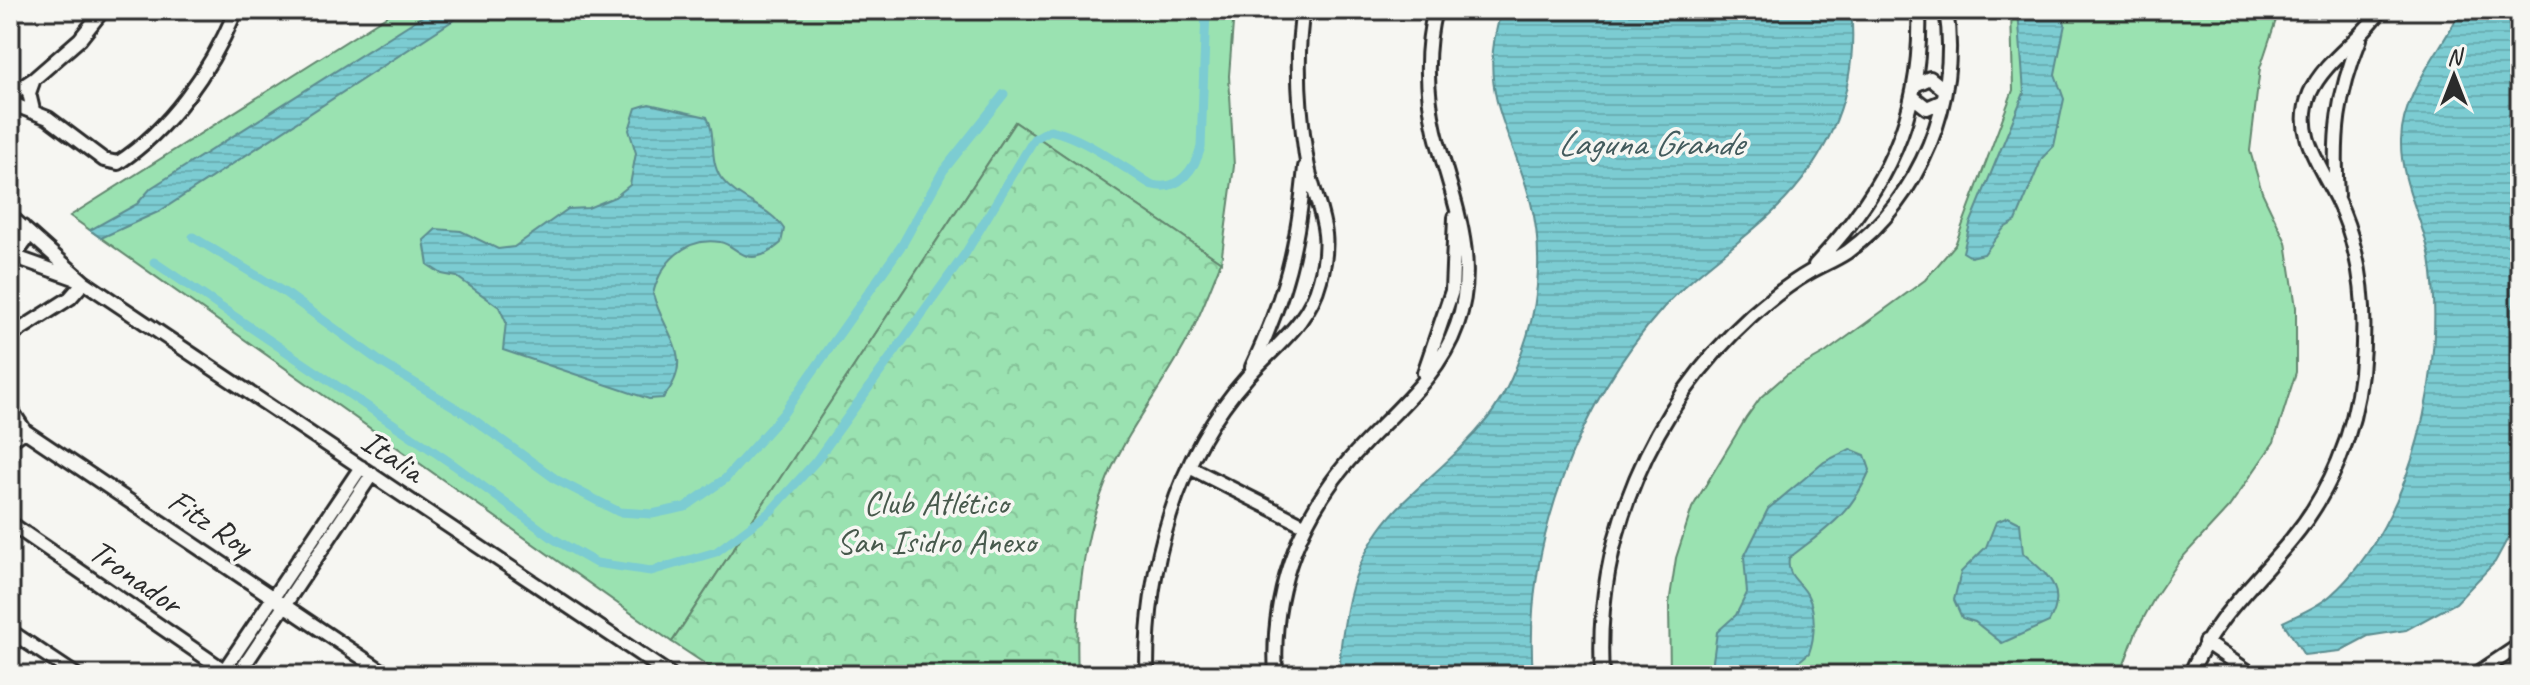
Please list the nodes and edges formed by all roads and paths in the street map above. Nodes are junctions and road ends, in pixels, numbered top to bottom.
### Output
1 (103, 10) edge
2 (1303, 10) edge
3 (1435, 10) edge
4 (1919, 10) edge
5 (1946, 10) edge
6 (2381, 10) edge
7 (234, 15) dead end
8 (2361, 37) junction
9 (2330, 65) junction
10 (2347, 73) junction
11 (34, 79) junction
12 (1914, 91) junction
13 (10, 95) edge
14 (1944, 95) junction
15 (10, 103) edge
16 (33, 110) junction
17 (2334, 158) junction
18 (1306, 160) junction
19 (2316, 162) junction
20 (2337, 200) junction
21 (1321, 205) junction
22 (1302, 206) junction
23 (1864, 209) junction
24 (10, 216) edge
25 (1879, 222) junction
26 (23, 227) junction
27 (10, 255) edge
28 (1807, 273) junction
29 (84, 282) junction
30 (1270, 330) junction
31 (10, 336) edge
32 (1287, 339) junction
33 (1248, 376) junction
34 (10, 408) edge
35 (25, 431) junction
36 (10, 441) edge
37 (1189, 467) junction
38 (367, 471) junction
39 (10, 523) edge
40 (1304, 525) junction
41 (279, 601) junction
42 (10, 631) edge
43 (2205, 642) junction
44 (2520, 645) edge
45 (226, 673) edge
46 (76, 675) edge
47 (238, 675) edge
48 (388, 675) edge
49 (671, 675) edge
50 (1147, 675) edge
51 (1276, 675) edge
52 (1602, 675) edge
53 (2190, 675) edge
54 (2253, 675) edge
55 (2475, 675) edge

1 - 11 street
2 - 18 street
3 - 40 street
4 - 12 street
5 - 14 street
6 - 8 street
7 - 16 street
8 - 9 street
8 - 10 street
9 - 10 street
9 - 19 street
10 - 17 street
11 - 13 street
11 - 16 street
12 - 14 street
12 - 14 street
12 - 23 street
14 - 25 street
15 - 16 street
17 - 19 street
17 - 20 street
18 - 21 street
18 - 22 street
19 - 20 street
20 - 43 street
21 - 22 street
21 - 32 street
22 - 30 street
23 - 25 street
23 - 28 street
24 - 26 street, Italia
25 - 28 street
26 - 27 street
26 - 29 street, Italia
27 - 29 street, Italia
28 - 52 street
29 - 31 street
29 - 38 street, Italia
30 - 32 street
30 - 33 street
32 - 33 street
33 - 37 street
34 - 35 street, Fitz Roy
35 - 36 street
35 - 41 street, Fitz Roy
37 - 40 street
37 - 50 street
38 - 41 street
38 - 49 street, Italia
39 - 45 street, Tronador
40 - 51 street
41 - 45 street
41 - 47 street
41 - 48 street, Fitz Roy
42 - 46 street
43 - 53 street
43 - 54 street
44 - 55 street

